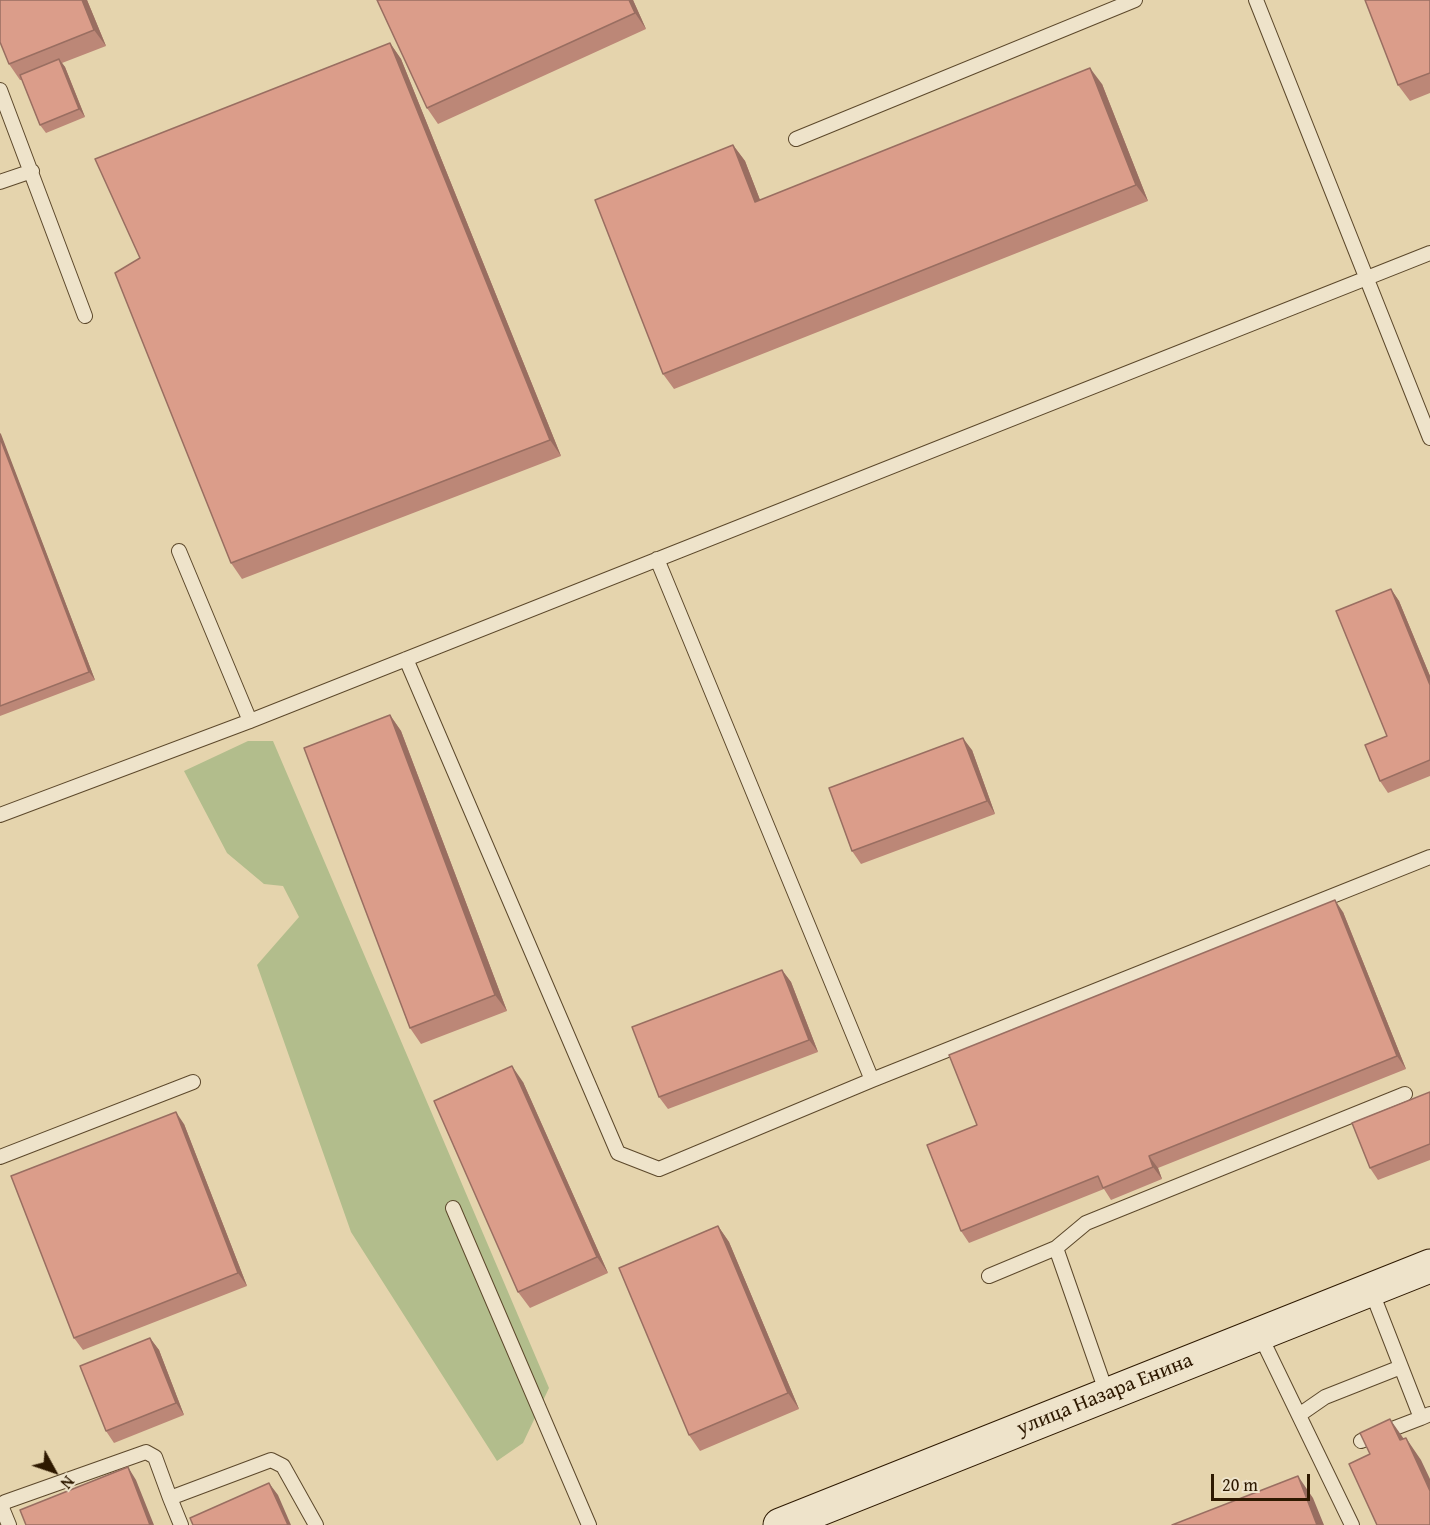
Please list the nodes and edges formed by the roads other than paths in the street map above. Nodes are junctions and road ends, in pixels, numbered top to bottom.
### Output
1 (1135, 0) edge
2 (1256, 0) edge
3 (0, 90) edge
4 (796, 139) dead end
5 (32, 171) junction
6 (0, 182) edge
7 (1430, 253) edge
8 (1366, 278) junction
9 (85, 316) dead end
10 (1430, 438) edge
11 (179, 550) dead end
12 (657, 559) junction
13 (406, 659) junction
14 (250, 721) junction
15 (0, 815) edge
16 (1430, 857) edge
17 (872, 1080) junction
18 (193, 1082) dead end
19 (1405, 1094) dead end
20 (0, 1157) edge
21 (453, 1208) dead end
22 (1056, 1248) junction
23 (1430, 1266) edge
24 (989, 1276) dead end
25 (1371, 1290) junction
26 (1259, 1333) junction
27 (1401, 1367) junction
28 (1107, 1394) junction
29 (1299, 1415) junction
30 (1426, 1416) edge
31 (1361, 1442) edge
32 (170, 1498) junction
33 (9, 1525) edge
34 (180, 1525) edge
35 (316, 1525) edge
36 (589, 1525) edge
37 (780, 1525) edge
38 (1352, 1525) edge

1 - 4 lane
2 - 8 lane
3 - 5 lane
5 - 6 lane
5 - 9 lane
7 - 8 lane
8 - 10 lane
8 - 12 lane
11 - 14 lane
12 - 13 lane
12 - 17 lane
13 - 14 lane
13 - 17 lane
14 - 15 lane
16 - 17 lane
18 - 20 lane
19 - 22 lane
21 - 36 lane
22 - 24 lane
22 - 28 lane
23 - 25 main road, улица Назара Енина
25 - 26 main road, улица Назара Енина
25 - 27 lane
26 - 28 main road, улица Назара Енина
26 - 29 lane
27 - 29 lane
27 - 30 lane
28 - 37 main road, улица Назара Енина
29 - 38 lane
30 - 31 lane
32 - 33 lane
32 - 34 lane
32 - 35 lane

